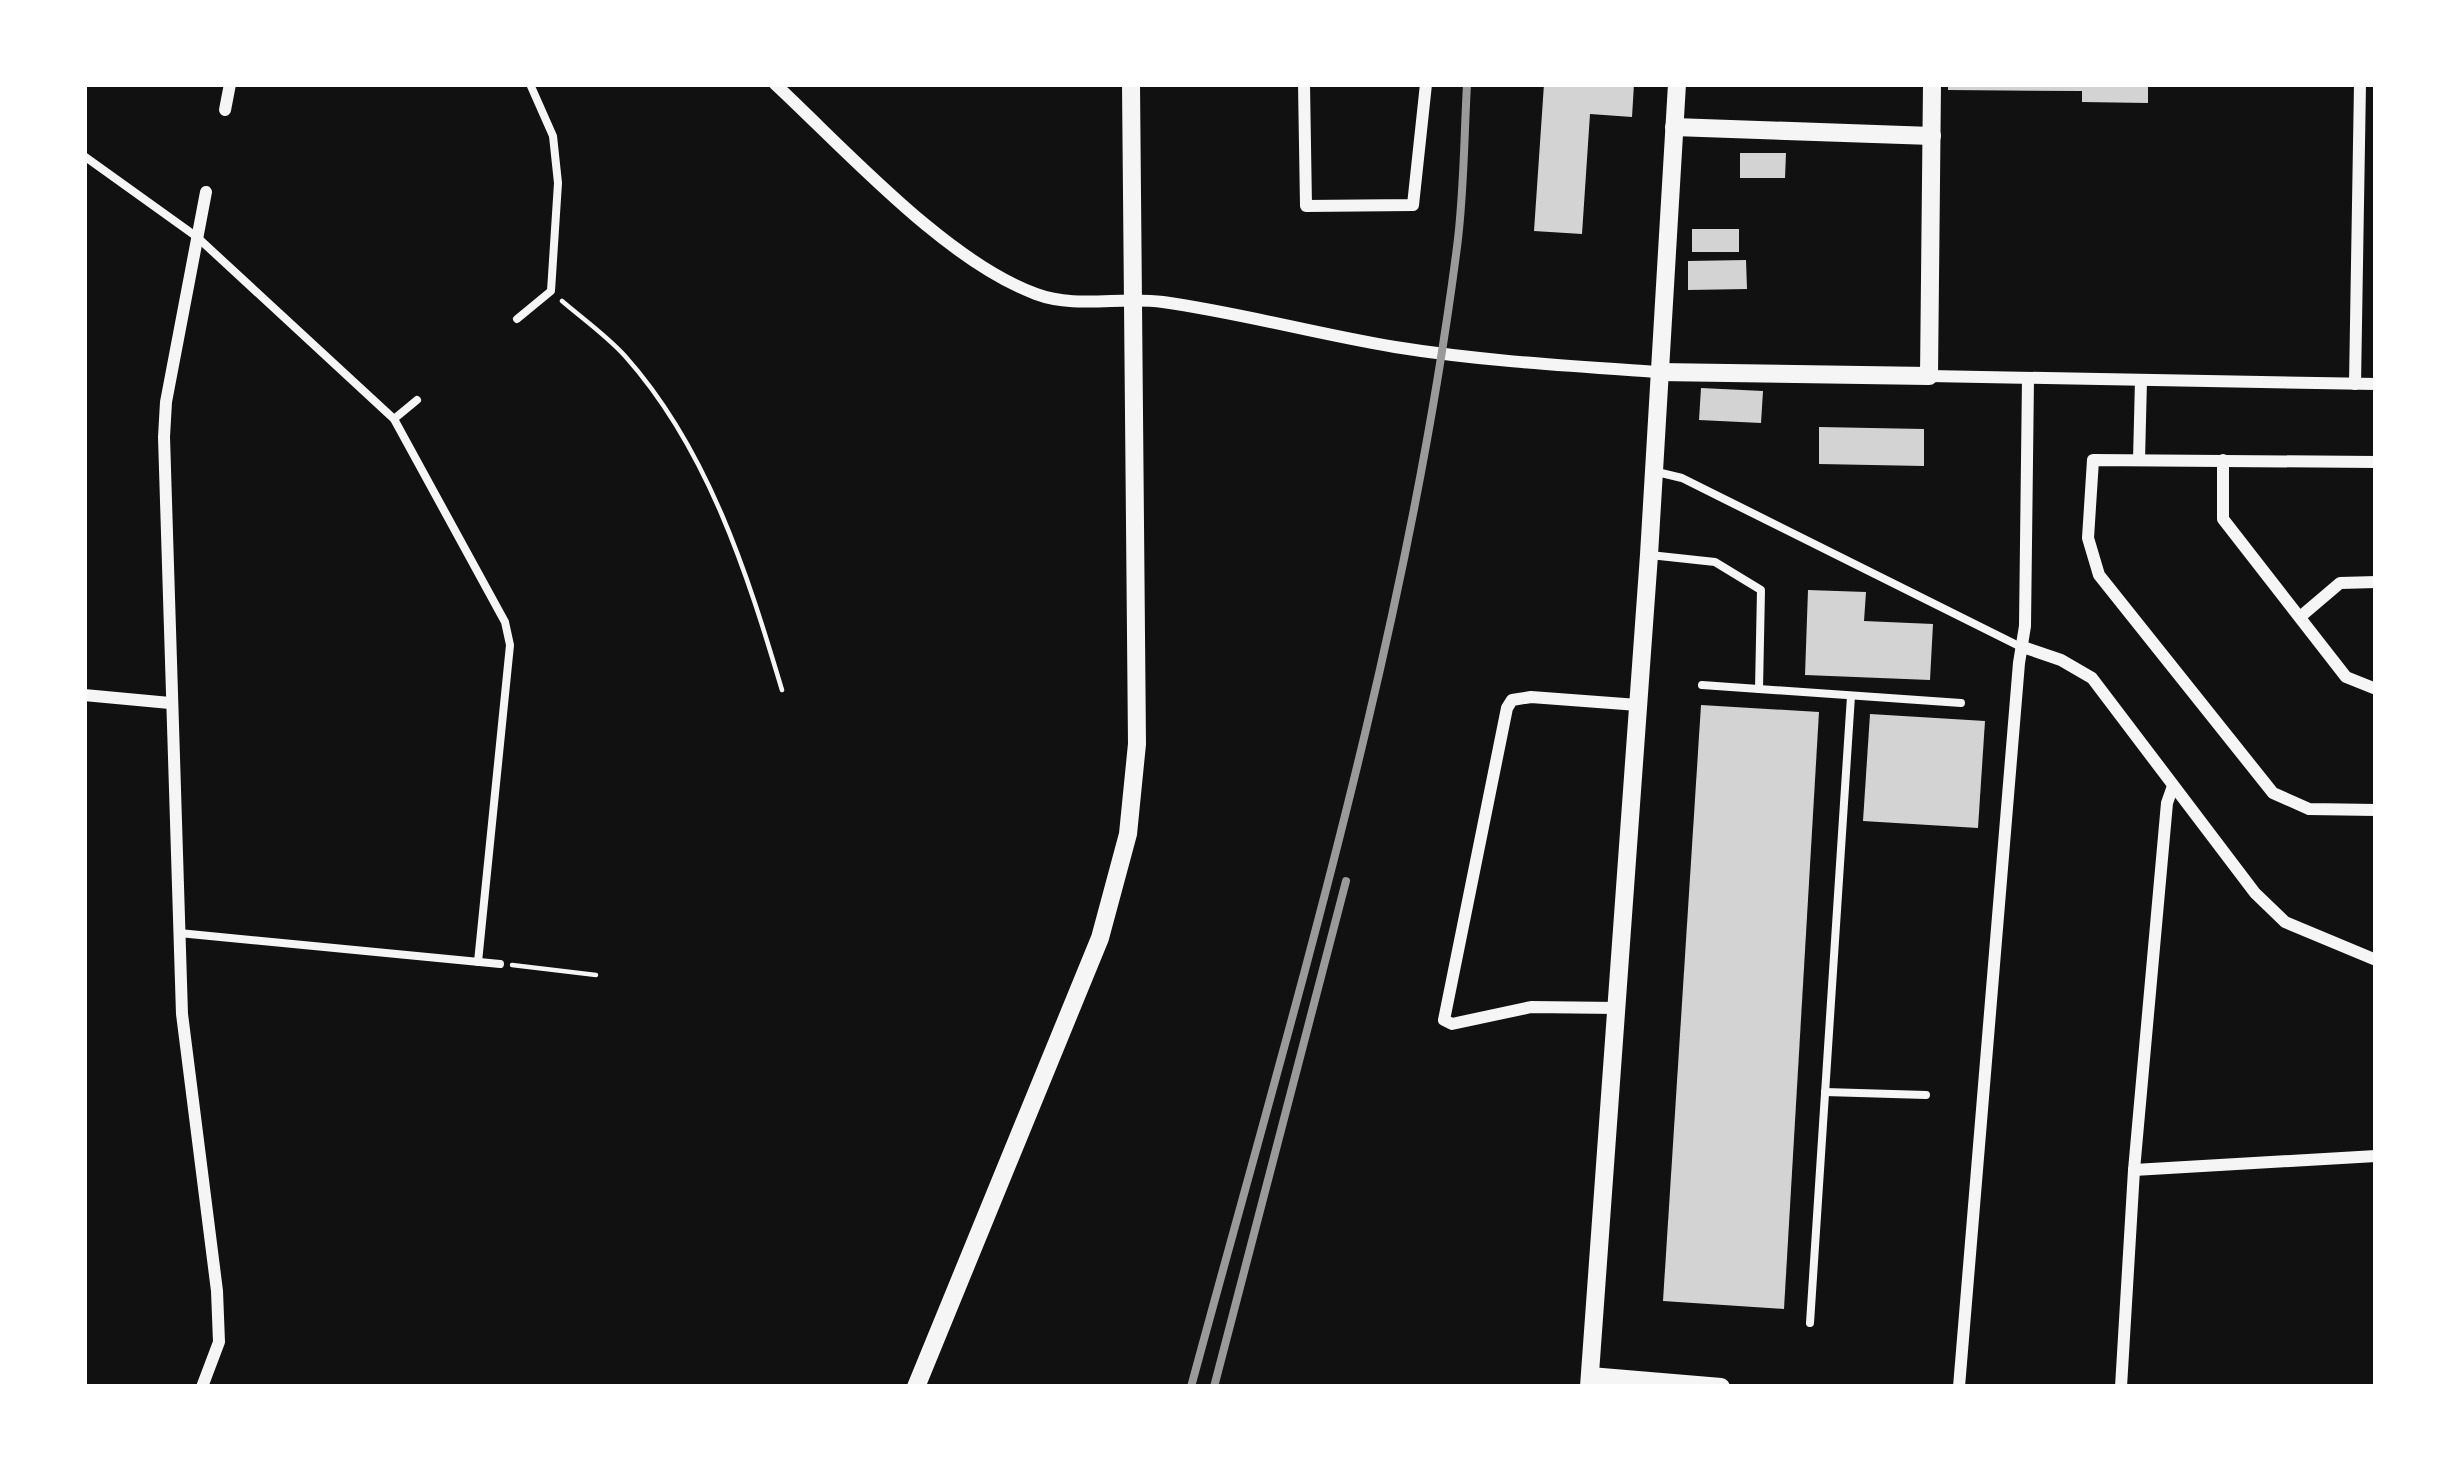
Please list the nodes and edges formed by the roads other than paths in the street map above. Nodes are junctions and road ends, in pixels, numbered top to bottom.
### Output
1 (230, 84) edge
2 (530, 84) edge
3 (775, 84) edge
4 (1131, 84) edge
5 (1304, 84) edge
6 (1426, 84) edge
7 (1677, 84) edge
8 (1932, 84) edge
9 (2360, 84) edge
10 (225, 110) dead end
11 (1674, 127) junction
12 (1932, 136) junction
13 (84, 156) edge
14 (2358, 191) junction
15 (2376, 191) edge
16 (206, 192) dead end
17 (197, 237) junction
18 (1132, 301) junction
19 (517, 319) dead end
20 (1658, 372) junction
21 (1929, 376) junction
22 (2028, 378) junction
23 (2141, 380) junction
24 (2355, 384) junction
25 (2376, 384) edge
26 (417, 400) dead end
27 (394, 419) junction
28 (2139, 460) junction
29 (2224, 460) junction
30 (2376, 462) edge
31 (1651, 471) junction
32 (1649, 555) junction
33 (2376, 583) edge
34 (2300, 617) junction
35 (2023, 647) junction
36 (1702, 686) dead end
37 (1759, 689) junction
38 (2376, 689) edge
39 (84, 695) edge
40 (1851, 696) junction
41 (170, 703) junction
42 (1961, 704) dead end
43 (1638, 705) junction
44 (2173, 786) junction
45 (2376, 810) edge
46 (178, 933) junction
47 (2376, 961) edge
48 (478, 962) junction
49 (500, 964) road end
50 (1618, 1008) junction
51 (1825, 1092) junction
52 (1926, 1095) dead end
53 (2376, 1156) edge
54 (2134, 1170) junction
55 (1810, 1323) dead end
56 (1589, 1382) edge
57 (202, 1387) edge
58 (916, 1387) edge
59 (1721, 1387) edge
60 (1959, 1387) edge
61 (2121, 1387) edge

1 - 10 street
2 - 19 lane
3 - 18 street
4 - 18 street
5 - 6 street
7 - 11 street
8 - 12 street
9 - 14 street
11 - 12 street
11 - 20 street
12 - 21 street
13 - 17 lane
14 - 15 street
14 - 24 street
16 - 17 street
17 - 27 lane
17 - 41 street
18 - 20 street
18 - 58 street
20 - 21 street
20 - 31 street
21 - 22 street
22 - 23 street
22 - 35 street
23 - 24 street
23 - 28 street
24 - 25 street
26 - 27 lane
27 - 48 lane
28 - 29 street
28 - 45 street
29 - 30 street
29 - 34 street
31 - 32 street
31 - 35 lane
32 - 37 lane
32 - 43 street
33 - 34 street
34 - 38 street
35 - 44 street
35 - 60 street
36 - 37 lane
37 - 40 lane
39 - 41 street
40 - 42 lane
40 - 51 lane
41 - 46 street
43 - 50 street
43 - 50 street
44 - 47 street
44 - 54 street
46 - 48 lane
46 - 57 street
48 - 49 lane
50 - 56 street
51 - 52 lane
51 - 55 lane
53 - 54 street
54 - 61 street
56 - 59 street

